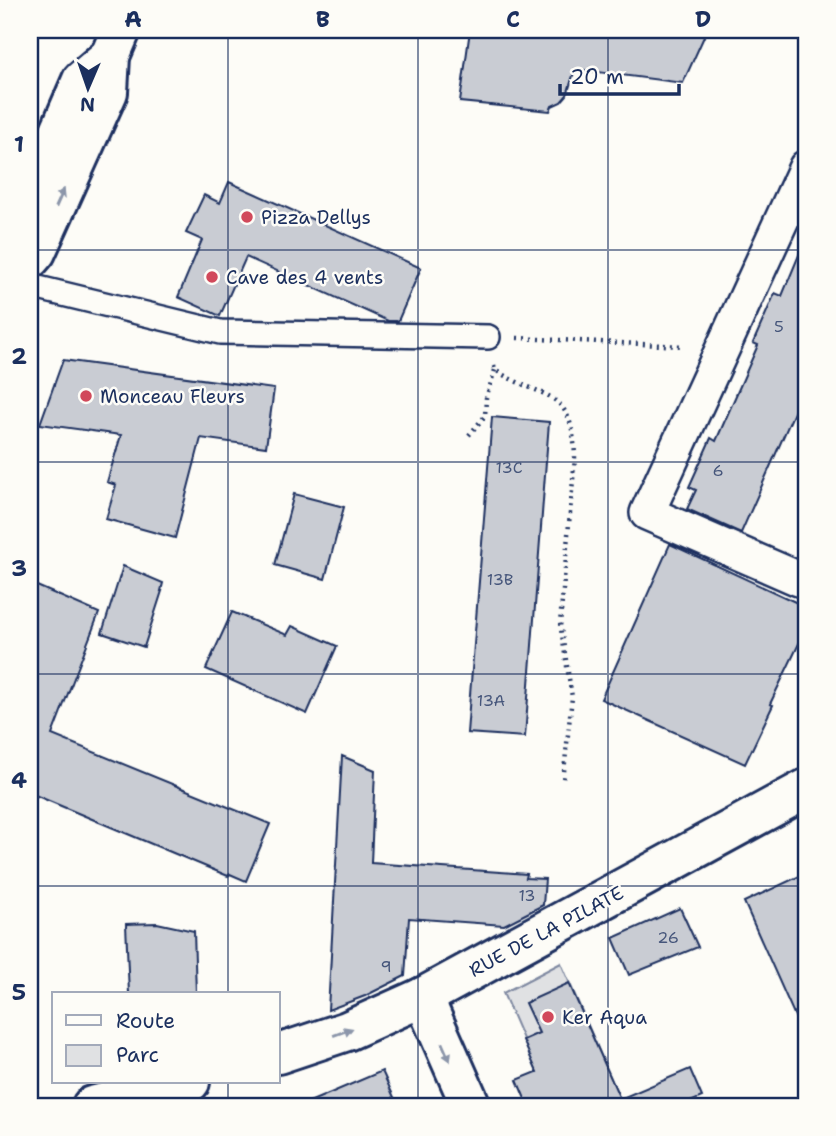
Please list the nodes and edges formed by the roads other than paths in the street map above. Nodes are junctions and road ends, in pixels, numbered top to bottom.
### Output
1 (115, 43) edge
2 (806, 167) edge
3 (30, 200) edge
4 (30, 259) edge
5 (30, 286) edge
6 (488, 337) road end
7 (799, 579) dead end
8 (806, 789) edge
9 (423, 997) junction
10 (280, 1053) edge
11 (182, 1084) edge
12 (92, 1106) edge
13 (471, 1106) edge

1 - 3 street
4 -> 1 street
2 - 7 street
5 - 6 lane
8 - 9 street, RUE DE LA PILATE
10 -> 9 street, RUE DE LA PILATE
9 -> 13 street
11 - 12 street

